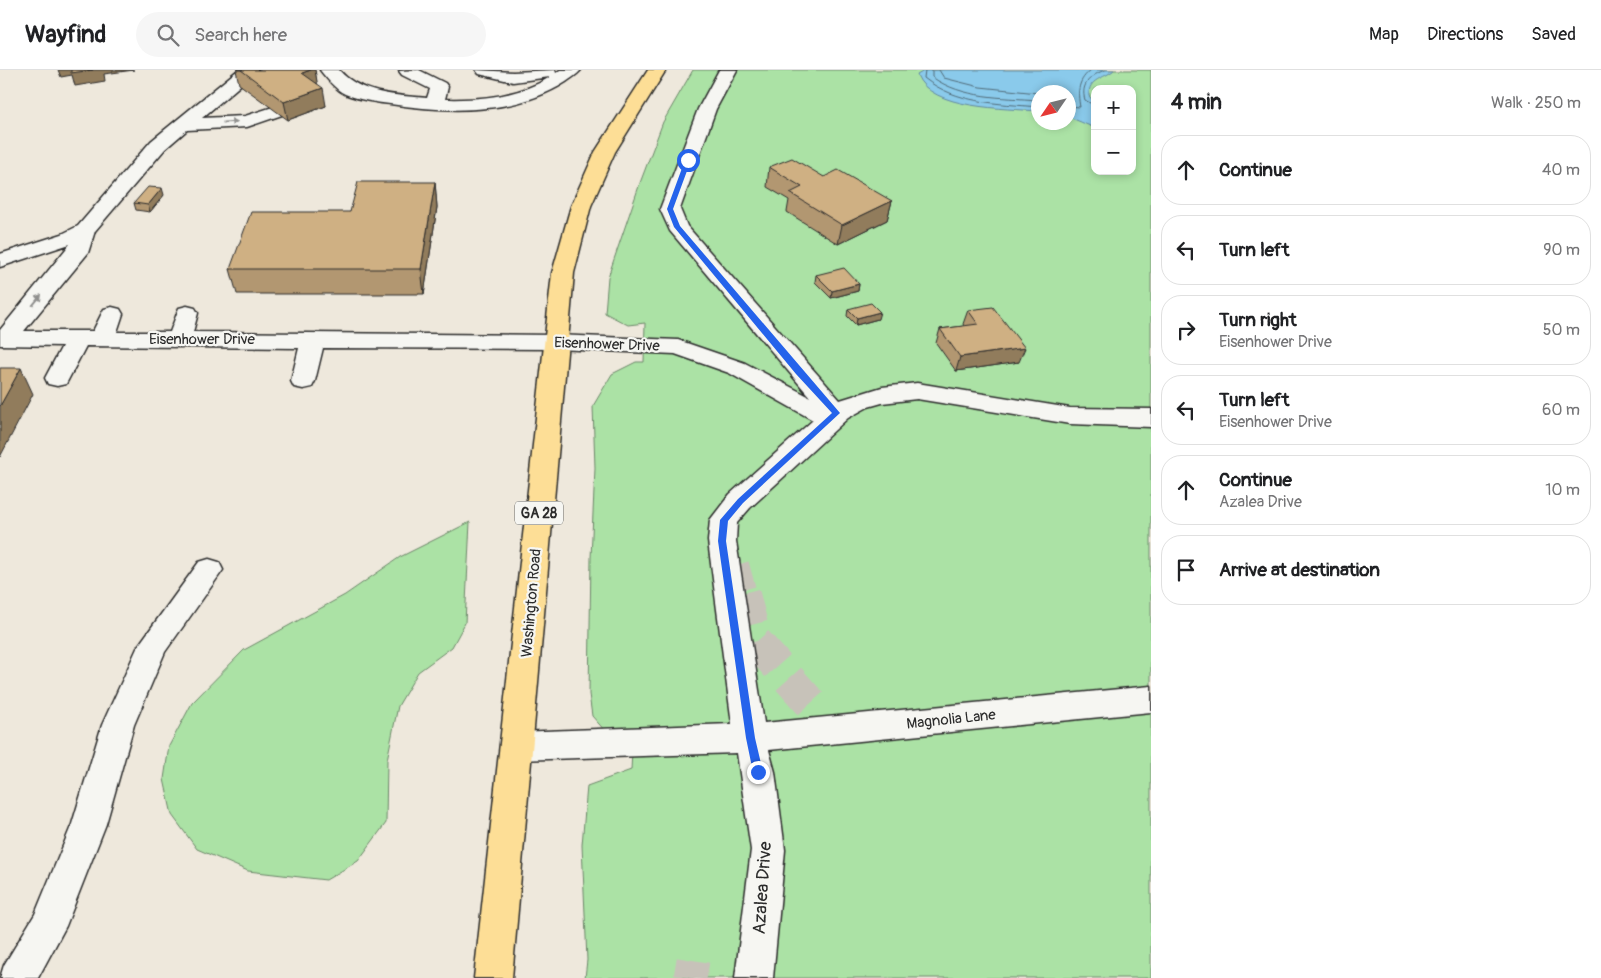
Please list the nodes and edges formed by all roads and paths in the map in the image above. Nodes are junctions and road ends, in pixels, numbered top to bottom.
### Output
1 (248, 70) edge
2 (329, 70) edge
3 (485, 70) edge
4 (564, 70) edge
5 (572, 70) edge
6 (657, 70) edge
7 (728, 70) edge
8 (408, 71) edge
9 (513, 77) junction
10 (346, 88) junction
11 (245, 89) edge
12 (328, 92) dead end
13 (526, 94) junction
14 (212, 100) junction
15 (435, 104) junction
16 (276, 111) edge
17 (182, 125) junction
18 (85, 230) junction
19 (0, 261) edge
20 (187, 313) dead end
21 (112, 314) dead end
22 (3, 338) edge
23 (78, 338) junction
24 (102, 339) junction
25 (179, 339) junction
26 (313, 340) junction
27 (556, 342) junction
28 (57, 378) dead end
29 (303, 381) dead end
30 (833, 416) junction
31 (1151, 418) edge
32 (210, 570) dead end
33 (1151, 700) edge
34 (750, 738) junction
35 (517, 746) junction
36 (17, 978) edge
37 (493, 978) edge
38 (754, 978) edge

1 - 14 street
2 - 10 street
3 - 9 street
4 - 9 street
5 - 13 street
6 - 27 main road, Washington Road / GA 28
7 - 30 street
8 - 15 street
9 - 13 street
10 - 12 street
10 - 15 street
11 - 14 street
13 - 15 street
14 - 17 street
17 -> 16 street
17 - 18 street
18 - 19 street
22 -> 18 street
20 - 25 street
21 - 24 street
22 - 23 street, Eisenhower Drive
23 - 24 street, Eisenhower Drive
23 - 28 street
24 - 25 street, Eisenhower Drive
25 - 26 street, Eisenhower Drive
26 - 27 street, Eisenhower Drive
26 - 29 street
27 - 30 street, Eisenhower Drive
27 - 35 main road, Washington Road / GA 28
30 - 31 street
30 - 34 street
32 - 36 street
33 - 34 street, Magnolia Lane
34 - 35 street, Magnolia Lane
34 - 38 street, Azalea Drive
35 - 37 main road, Washington Road / GA 28

